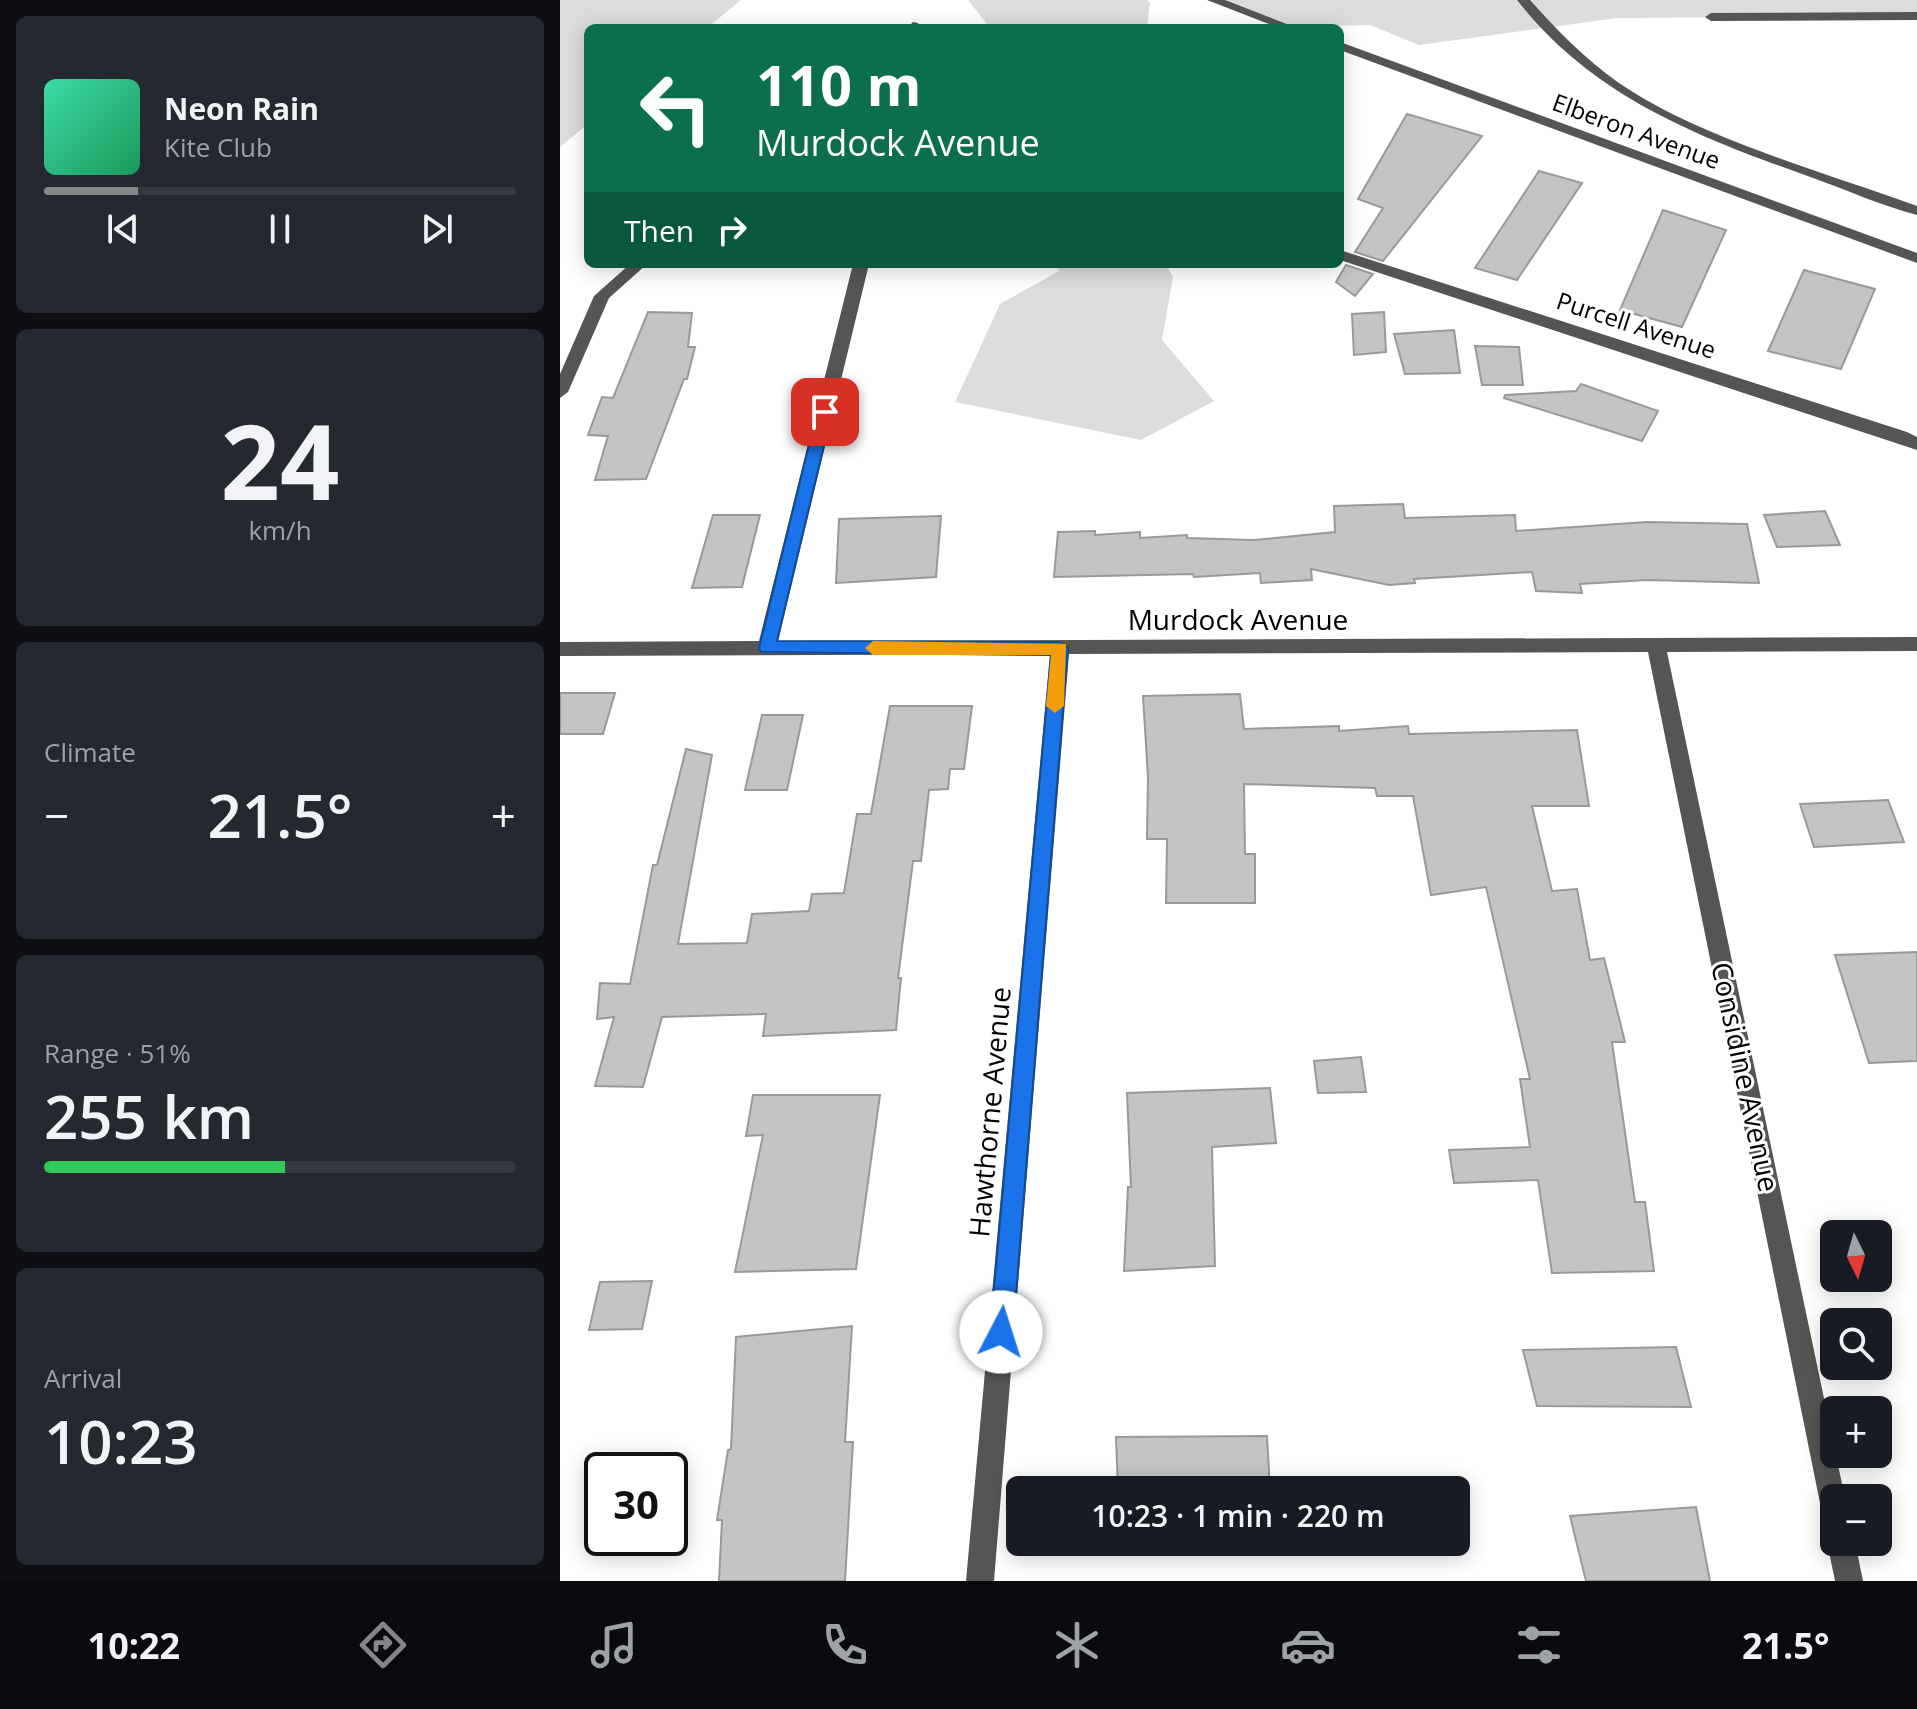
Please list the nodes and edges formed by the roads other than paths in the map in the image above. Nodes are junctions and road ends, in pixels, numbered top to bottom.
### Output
1 (1213, 0) edge
2 (1523, 0) edge
3 (1917, 16) edge
4 (1711, 17) dead end
5 (1279, 24) edge
6 (1344, 47) edge
7 (1917, 211) edge
8 (1344, 256) edge
9 (1917, 258) edge
10 (634, 268) edge
11 (860, 268) edge
12 (560, 392) edge
13 (1917, 444) edge
14 (1917, 644) edge
15 (1656, 646) junction
16 (767, 648) junction
17 (1060, 648) junction
18 (560, 649) edge
19 (1829, 1484) edge
20 (1844, 1556) edge
21 (980, 1581) edge
22 (1849, 1581) edge

1 - 5 street
2 - 7 street
3 - 4 street
6 - 9 street, Elberon Avenue
8 - 13 street, Purcell Avenue
10 - 12 street
11 - 16 street
14 - 15 street, Murdock Avenue
15 - 17 street, Murdock Avenue
15 - 19 street, Considine Avenue
16 - 17 street, Murdock Avenue
16 - 18 street, Murdock Avenue
17 - 21 street, Hawthorne Avenue
20 - 22 street

